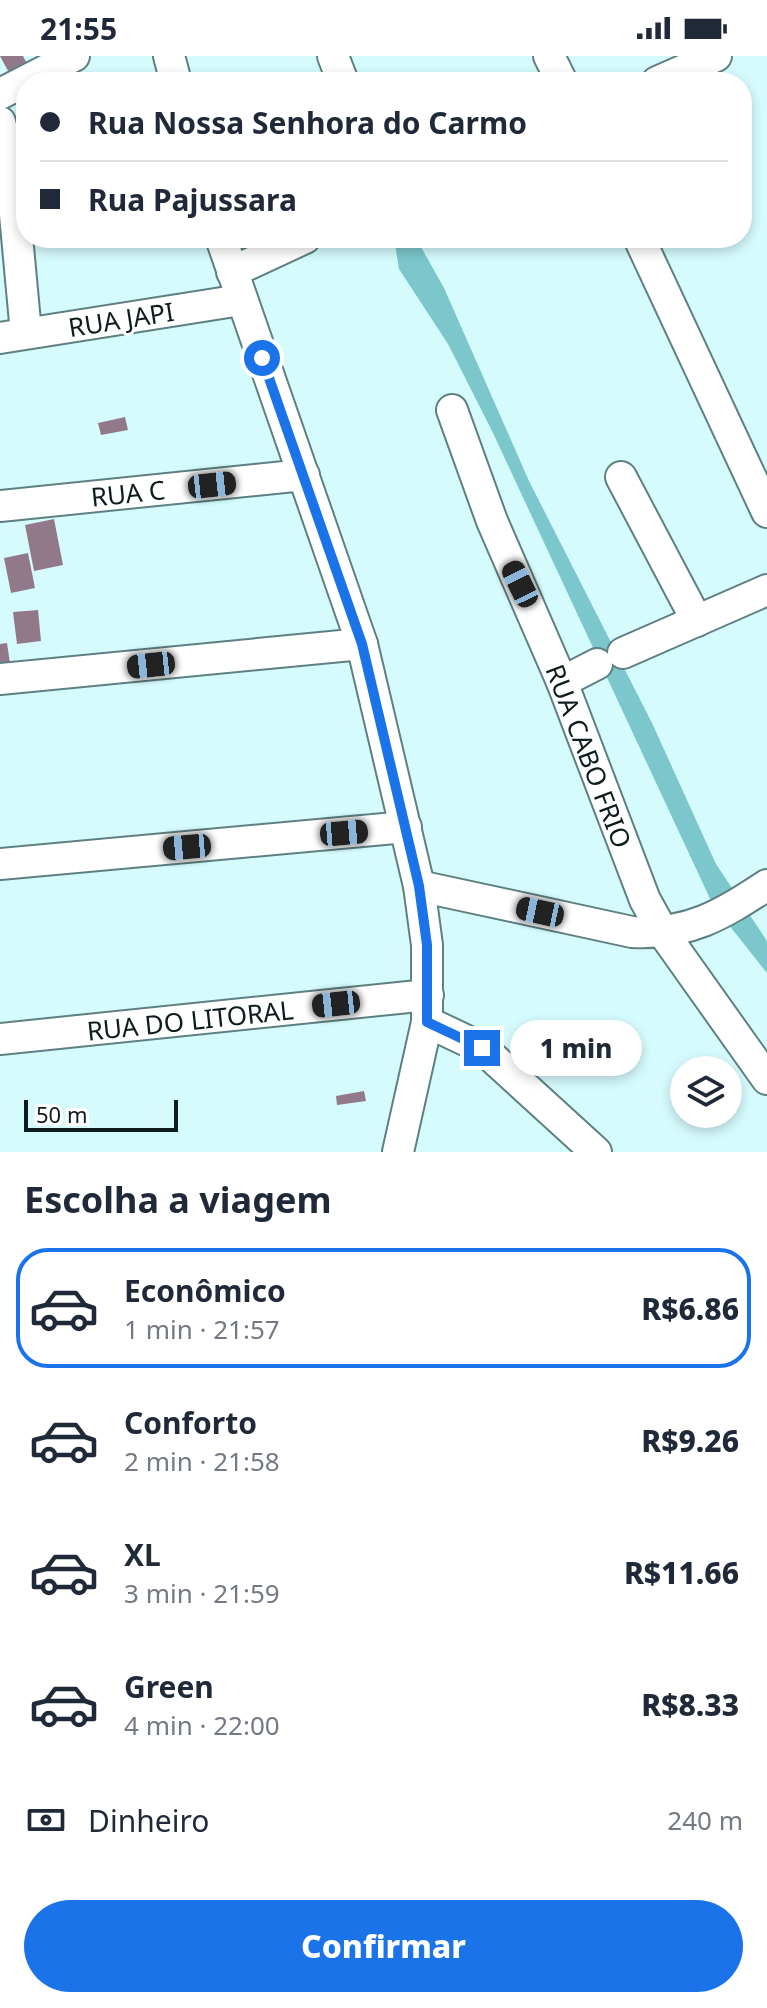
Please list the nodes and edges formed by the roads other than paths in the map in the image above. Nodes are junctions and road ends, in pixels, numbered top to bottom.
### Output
1 (74, 56) edge
2 (716, 56) edge
3 (43, 72) edge
4 (680, 72) edge
5 (0, 122) edge
6 (224, 248) edge
7 (291, 248) edge
8 (644, 248) edge
9 (236, 286) junction
10 (13, 336) edge
11 (452, 410) dead end
12 (304, 475) junction
13 (621, 477) dead end
14 (0, 506) edge
15 (767, 512) edge
16 (767, 590) edge
17 (697, 621) junction
18 (362, 644) junction
19 (0, 679) edge
20 (562, 682) junction
21 (406, 827) junction
22 (0, 864) edge
23 (767, 885) edge
24 (419, 886) junction
25 (664, 934) junction
26 (427, 1009) junction
27 (0, 1039) edge
28 (767, 1079) edge
29 (398, 1152) edge
30 (596, 1152) edge

1 - 3 street
2 - 4 street
5 - 10 street
6 - 9 street
7 - 9 street, RUA JAPI
8 - 15 street
9 - 10 street, RUA JAPI
9 - 12 street
11 - 20 street, RUA CABO FRIO
12 - 14 street, RUA C
12 - 18 street
13 - 17 street
16 - 17 street
17 - 20 street
18 - 19 street
18 - 21 street
20 - 25 street, RUA CABO FRIO
21 - 22 street
21 - 24 street
23 - 25 street
24 - 25 street
24 - 26 street
25 - 28 street, RUA CABO FRIO
26 - 27 street, RUA DO LITORAL
26 - 29 street
26 - 30 street

